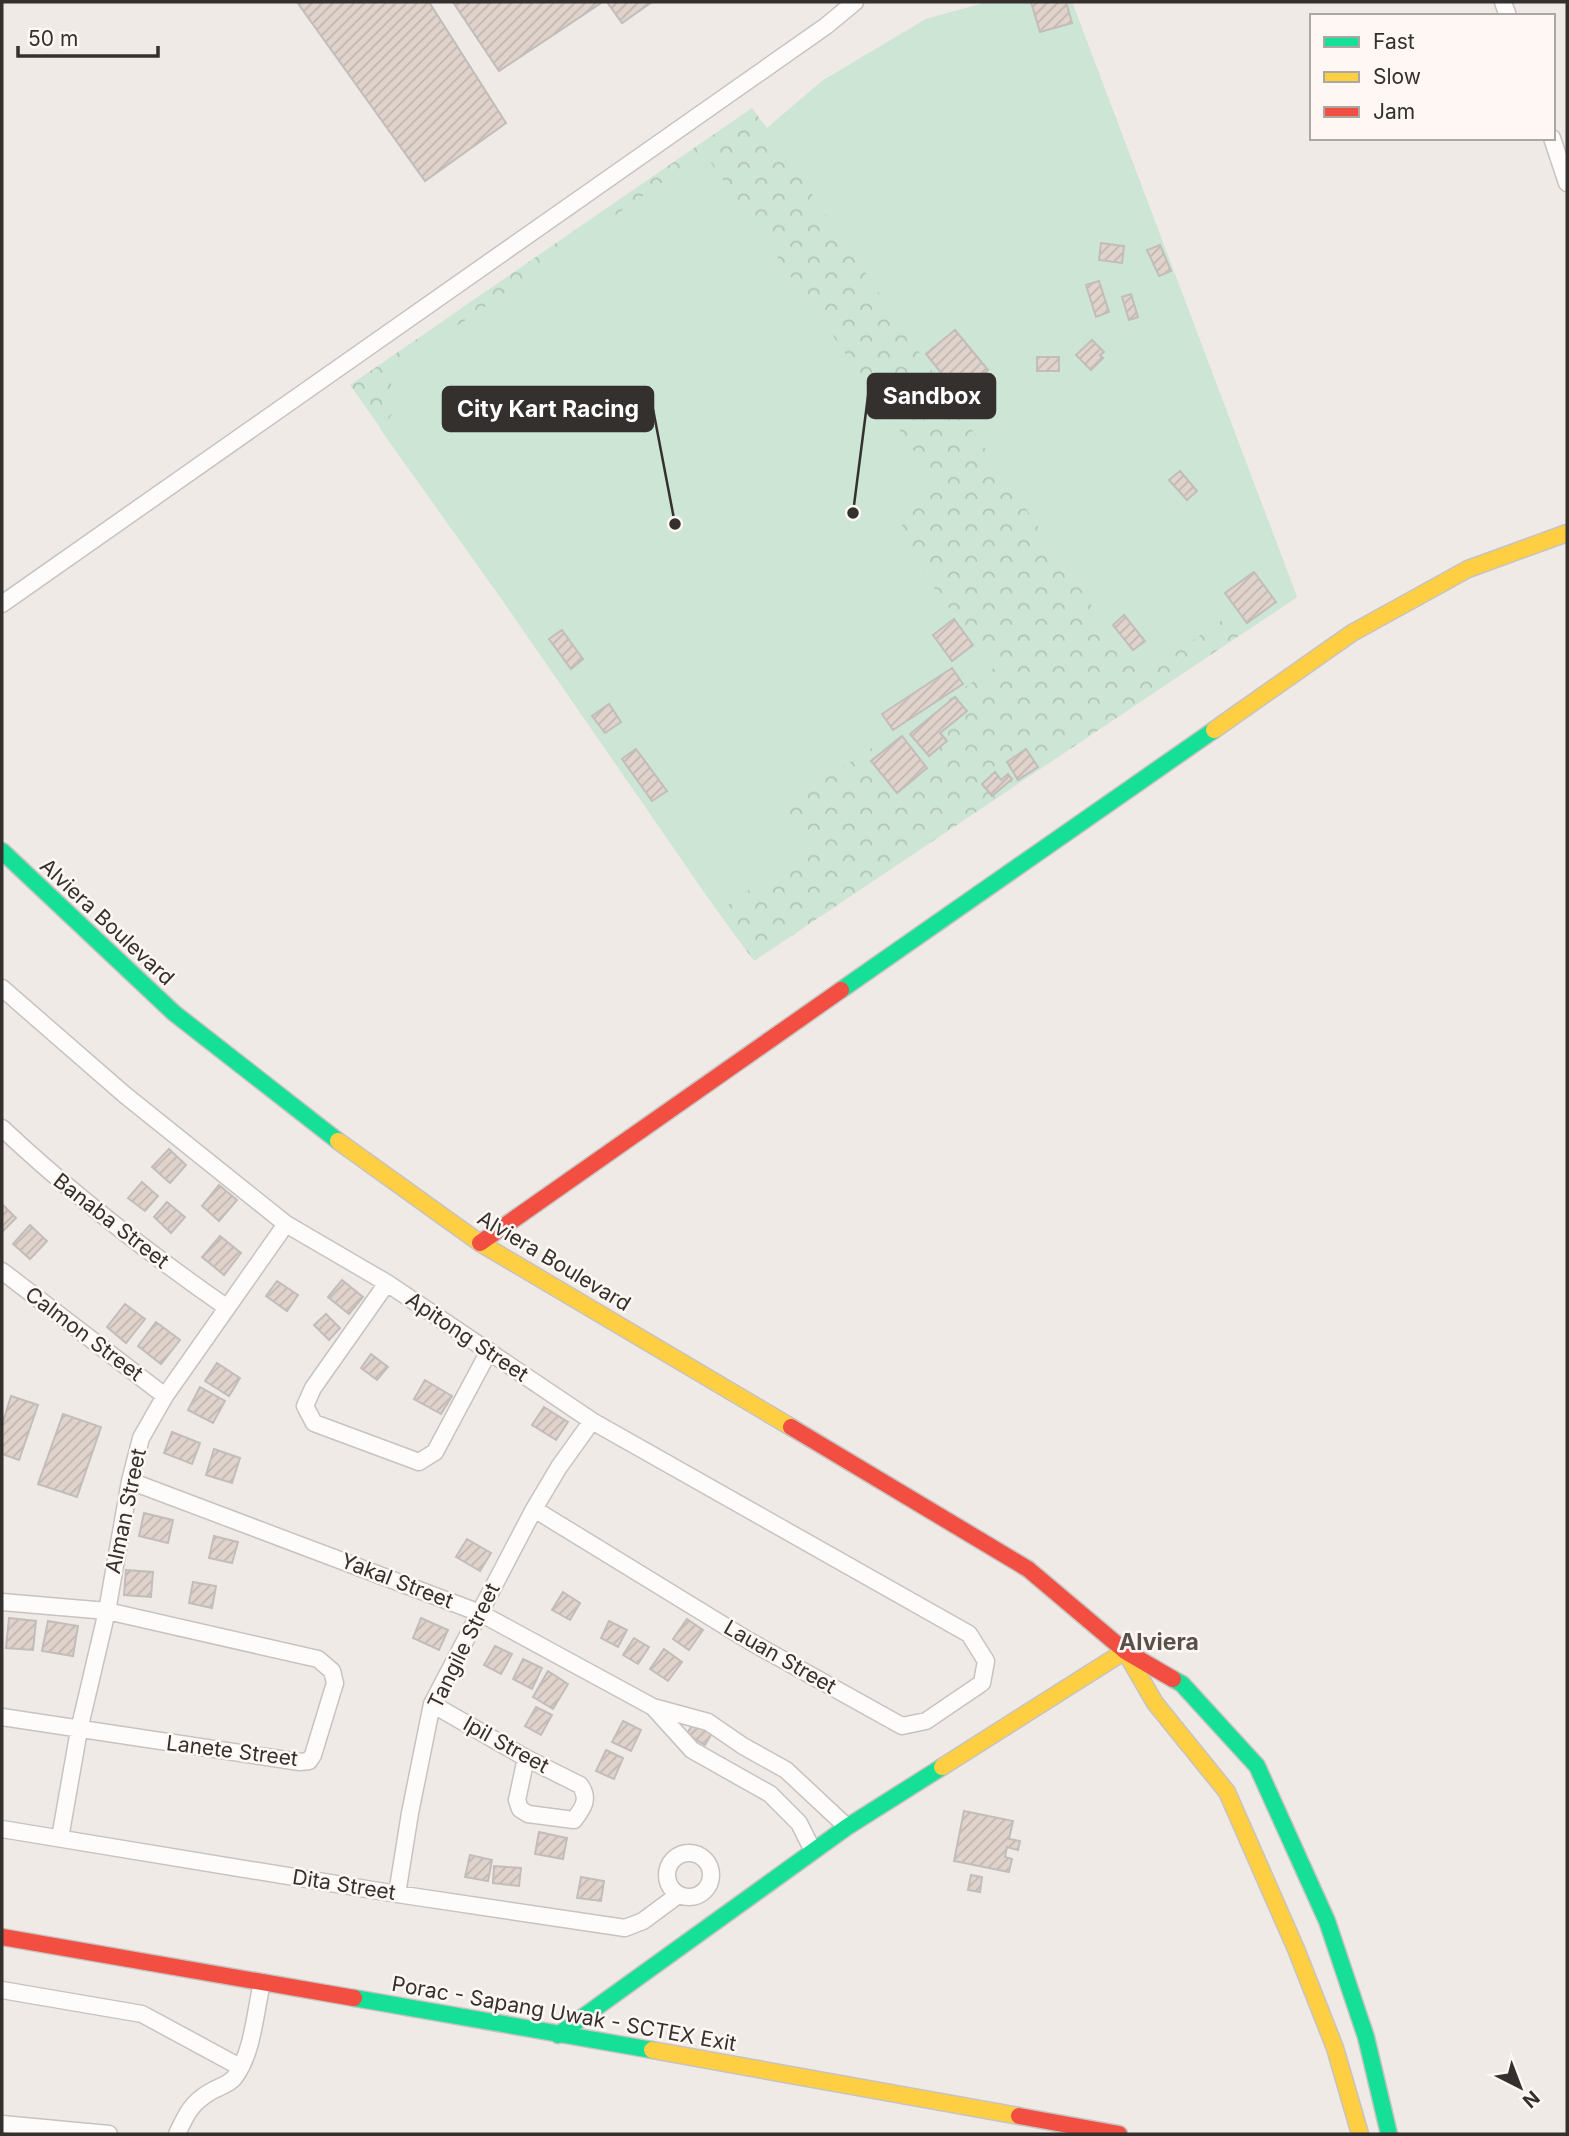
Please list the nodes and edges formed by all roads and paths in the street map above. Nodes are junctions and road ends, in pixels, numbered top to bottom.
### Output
1 (856, 2) edge
2 (1553, 140) edge
3 (1567, 183) edge
4 (1567, 533) edge
5 (2, 604) edge
6 (2, 851) edge
7 (2, 988) edge
8 (2, 1128) edge
9 (286, 1224) junction
10 (480, 1243) junction
11 (2, 1271) edge
12 (387, 1283) junction
13 (226, 1307) junction
14 (489, 1351) junction
15 (165, 1396) junction
16 (592, 1421) junction
17 (130, 1481) junction
18 (534, 1509) junction
19 (2, 1602) edge
20 (107, 1611) junction
21 (480, 1613) junction
22 (969, 1634) joint
23 (1125, 1651) junction
24 (432, 1704) junction
25 (653, 1707) junction
26 (2, 1717) edge
27 (79, 1730) junction
28 (743, 1746) junction
29 (526, 1758) junction
30 (729, 1770) junction
31 (847, 1827) junction
32 (2, 1829) edge
33 (60, 1838) junction
34 (813, 1852) junction
35 (397, 1894) junction
36 (678, 1895) dead end
37 (2, 1937) edge
38 (262, 1983) junction
39 (2, 1990) edge
40 (558, 2035) junction
41 (240, 2067) junction
42 (2, 2124) edge
43 (109, 2134) edge
44 (177, 2134) edge
45 (1119, 2134) edge
46 (1360, 2134) edge
47 (1389, 2134) edge

1 - 5 street
2 - 3 street
4 - 10 street
6 - 10 street, Alviera Boulevard
7 - 9 street, Apitong Street
8 - 13 street, Banaba Street
9 - 12 street, Apitong Street
9 - 13 street, Alman Street
10 - 23 street, Alviera Boulevard
11 - 15 street, Calmon Street
12 - 14 street, Apitong Street
12 - 14 street
13 - 15 street, Alman Street
14 - 16 street, Apitong Street
15 - 17 street, Alman Street
16 - 18 street, Tangile Street
16 - 22 street, Apitong Street
17 - 20 street, Alman Street
17 - 21 street, Yakal Street
18 - 21 street, Tangile Street
18 - 22 street, Lauan Street
19 - 20 street
20 - 27 street, Alman Street
20 - 27 street, Lanete Street
21 - 24 street, Tangile Street
21 - 25 street, Yakal Street
23 - 31 street
23 - 46 street
23 - 47 street
24 - 29 street, Ipil Street
24 - 35 street, Tangile Street
25 - 28 street, Yakal Street
25 - 30 street, Yakal Street
26 - 27 street
27 - 33 street, Alman Street
28 - 30 street
28 - 31 street, Yakal Street
29 - 29 street, Ipil Street
30 - 34 street, Yakal Street
31 - 34 street
32 - 33 street, Dita Street
33 - 35 street, Dita Street
34 - 40 street
35 - 36 street, Dita Street
37 - 38 street, Porac - Sapang Uwak - SCTEX Exit
38 - 40 street, Porac - Sapang Uwak - SCTEX Exit
38 - 41 street
39 - 41 street
40 - 45 street, Porac - Sapang Uwak - SCTEX Exit
41 - 44 street
42 - 43 street

